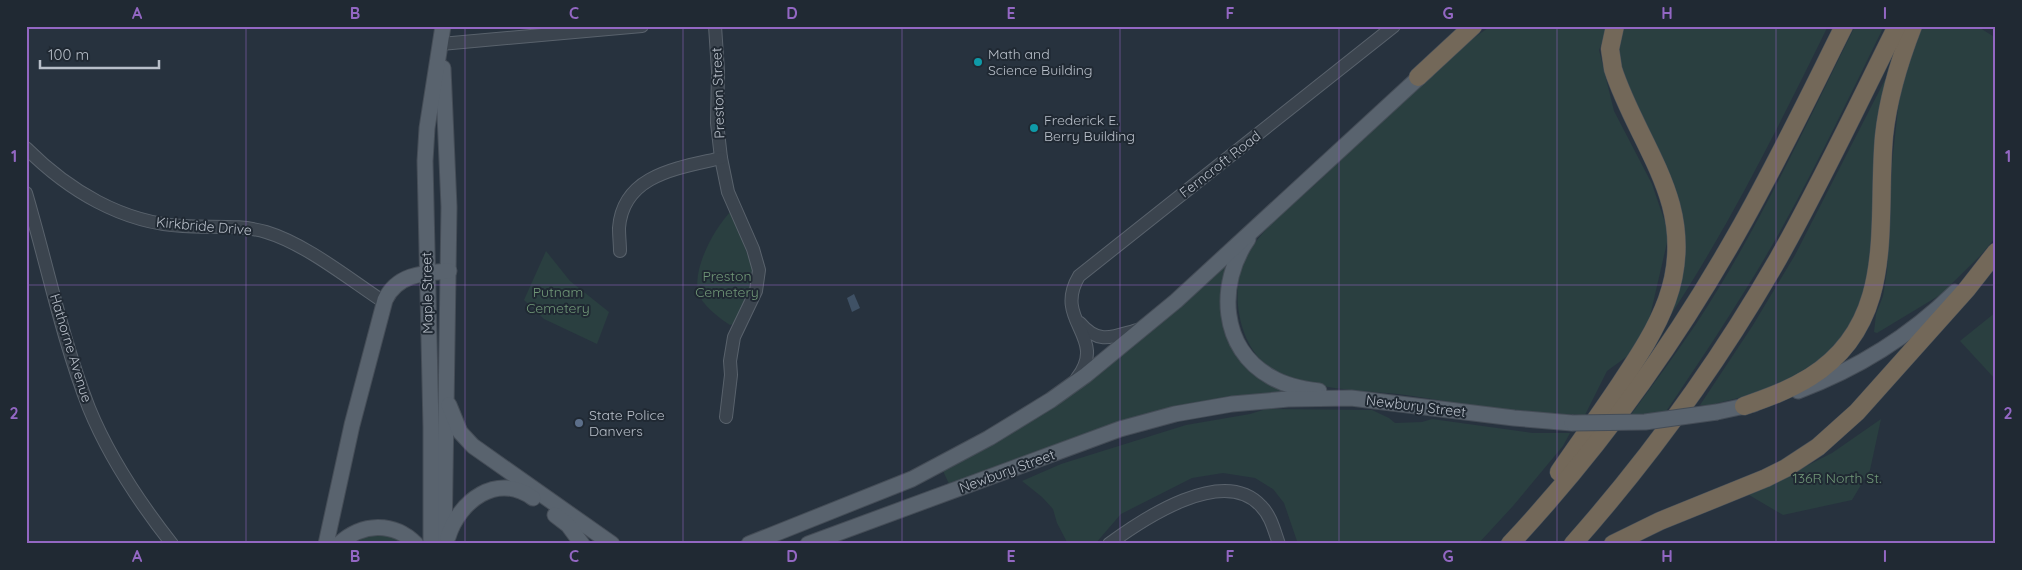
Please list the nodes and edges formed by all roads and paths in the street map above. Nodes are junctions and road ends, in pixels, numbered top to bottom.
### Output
1 (443, 26) edge
2 (642, 26) edge
3 (715, 26) edge
4 (1394, 26) edge
5 (1473, 26) edge
6 (1483, 26) edge
7 (1615, 26) edge
8 (1844, 26) edge
9 (1897, 26) edge
10 (1913, 26) edge
11 (441, 44) junction
12 (1418, 77) junction
13 (26, 148) edge
14 (721, 158) junction
15 (26, 193) edge
16 (1271, 214) junction
17 (620, 251) dead end
18 (1996, 251) edge
19 (449, 271) junction
20 (426, 273) junction
21 (384, 302) junction
22 (1075, 317) junction
23 (1143, 329) junction
24 (1070, 386) junction
25 (446, 392) junction
26 (1380, 400) junction
27 (1744, 406) junction
28 (726, 417) dead end
29 (1511, 542) edge
30 (172, 544) edge
31 (326, 544) edge
32 (339, 544) edge
33 (416, 544) edge
34 (431, 544) edge
35 (445, 544) edge
36 (582, 544) edge
37 (612, 544) edge
38 (749, 544) edge
39 (808, 544) edge
40 (1109, 544) edge
41 (1279, 544) edge
42 (1573, 544) edge
43 (1613, 544) edge

1 - 11 main road, Maple Street
2 - 11 street
3 - 14 street, Preston Street
4 - 22 street, Ferncroft Road
5 - 12 highway
6 - 12 main road
7 - 29 highway
8 - 29 highway
9 - 42 highway
10 - 27 highway
11 - 19 main road, Maple Street
11 - 20 main road, Maple Street
12 - 16 main road
13 - 21 street, Kirkbride Drive
14 - 17 street
14 - 28 street, Preston Street
15 - 30 street, Hathorne Avenue
16 - 23 main road
16 - 26 main road
18 - 27 main road, Newbury Street
18 - 43 highway
19 - 20 main road
19 - 25 main road, Maple Street
20 - 21 main road
20 - 34 main road, Maple Street
21 - 31 main road
22 - 23 street
22 - 24 street, Ferncroft Road
23 - 24 main road
24 - 38 main road
25 - 35 main road, Maple Street
25 - 37 main road
26 - 27 main road, Newbury Street, bridge
26 - 39 main road, Newbury Street
32 - 33 main road
35 - 36 main road
40 - 41 street

